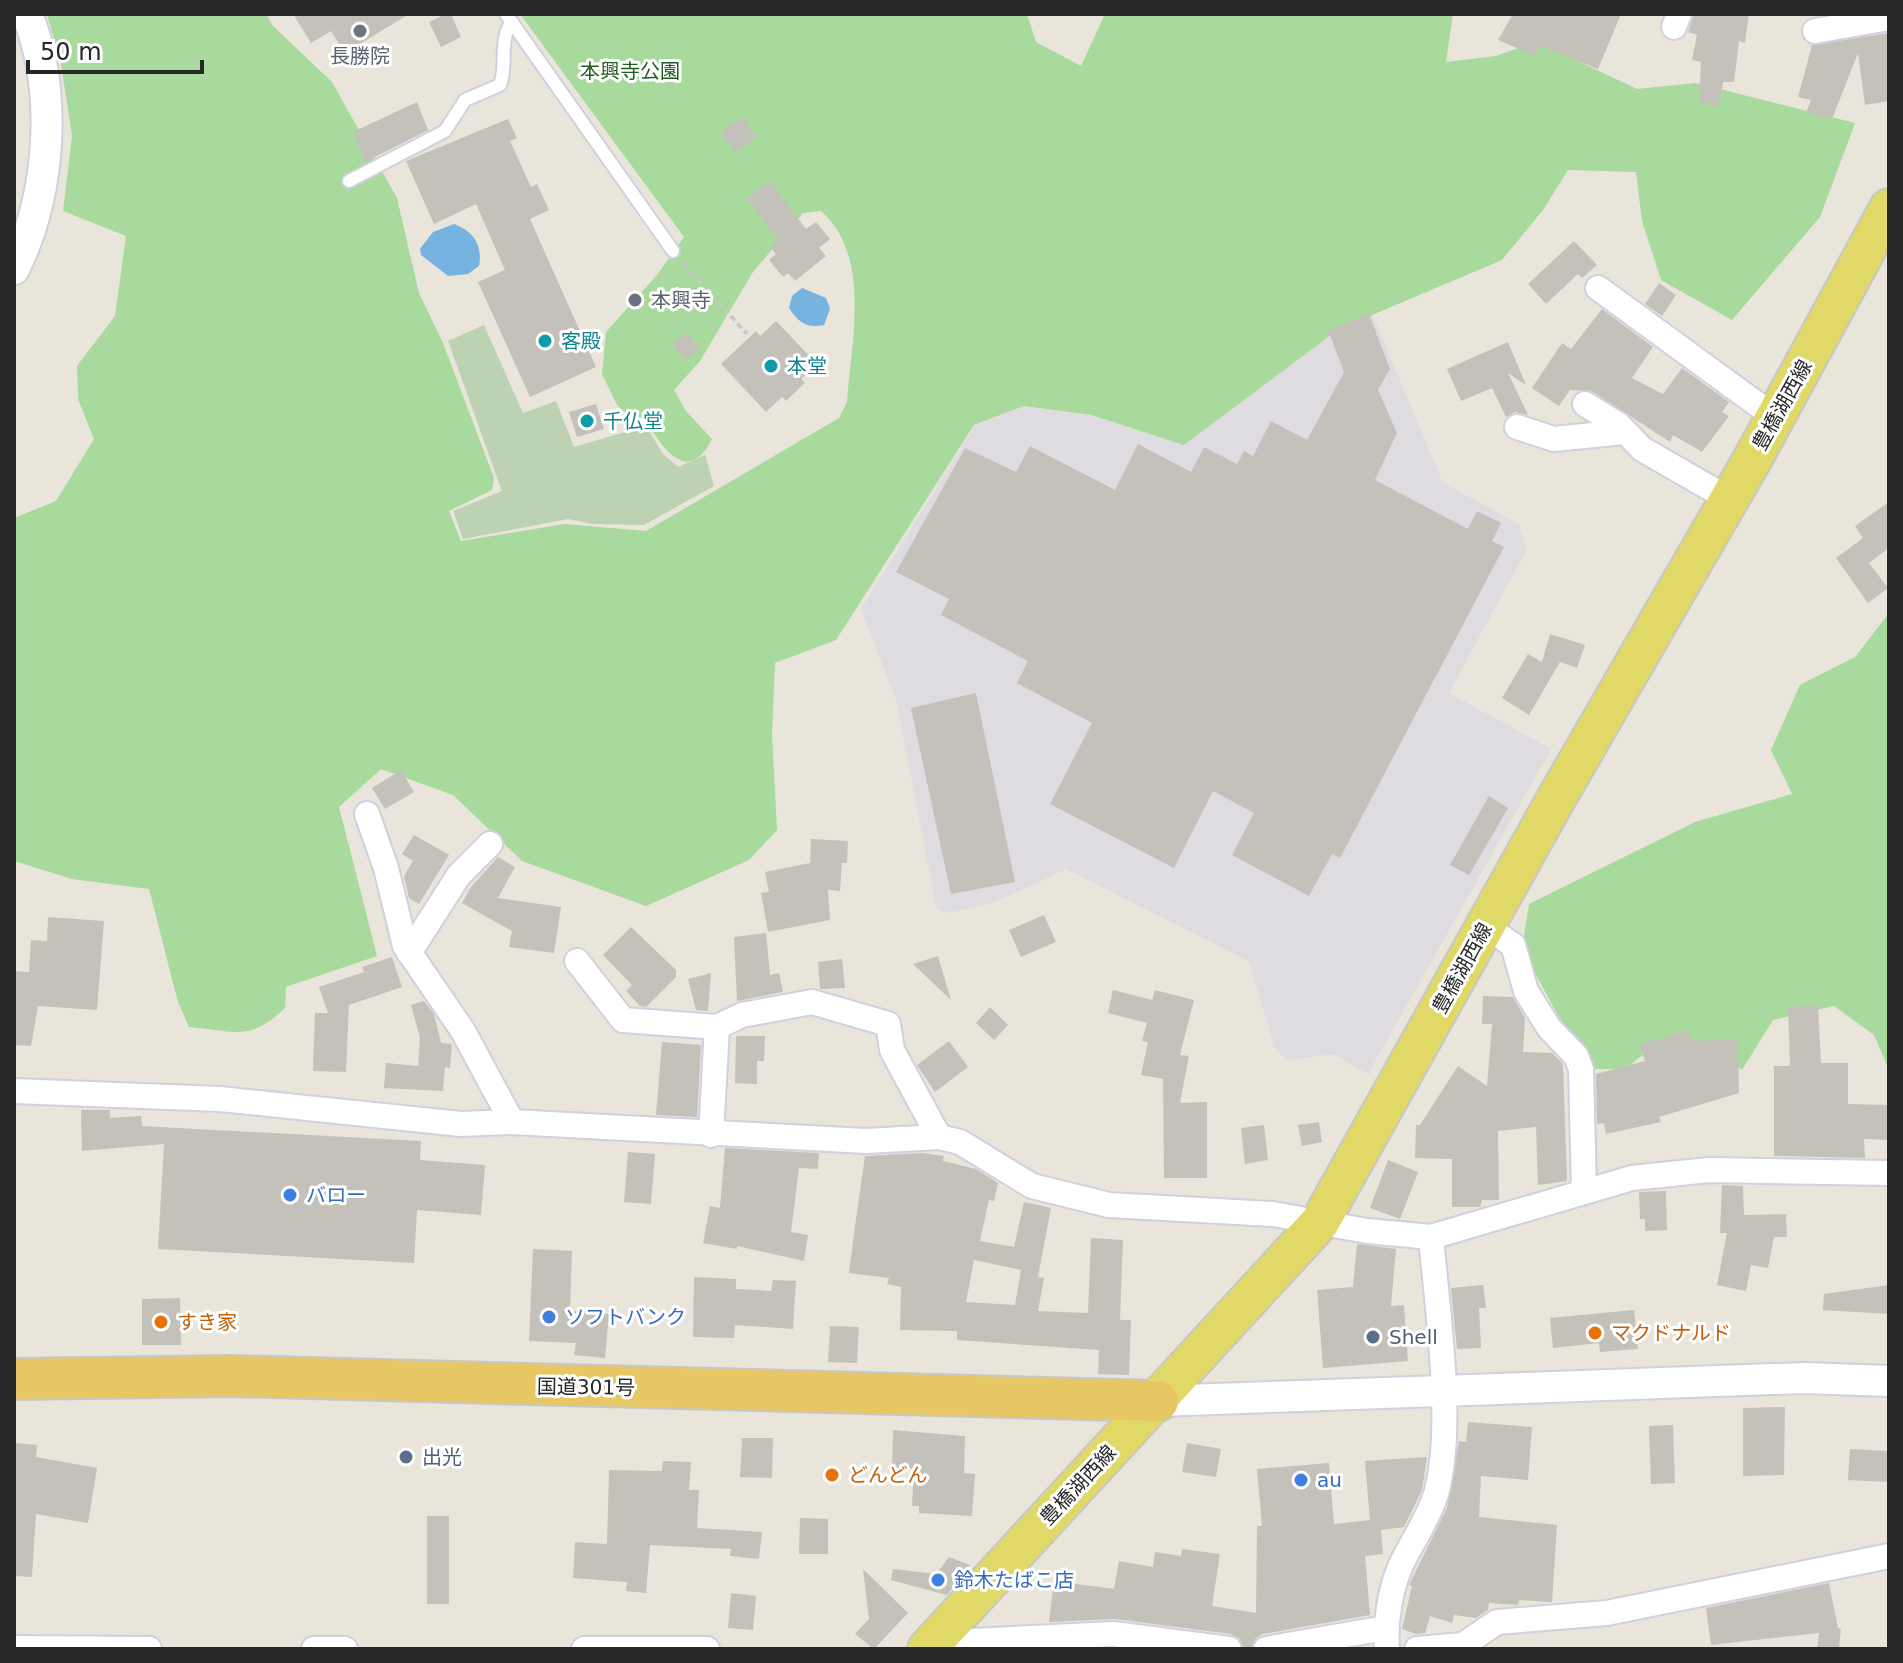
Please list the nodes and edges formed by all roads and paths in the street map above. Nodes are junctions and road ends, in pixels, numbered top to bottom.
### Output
1 (27, 14) edge
2 (509, 18) edge
3 (1889, 18) edge
4 (1815, 31) dead end
5 (349, 181) dead end
6 (1889, 208) edge
7 (673, 251) joint
8 (14, 269) edge
9 (1598, 288) dead end
10 (747, 334) dead end
11 (1585, 404) dead end
12 (1776, 418) junction
13 (1517, 427) dead end
14 (1624, 432) junction
15 (1729, 499) junction
16 (367, 814) dead end
17 (490, 844) dead end
18 (1485, 926) junction
19 (409, 953) junction
20 (577, 961) dead end
21 (717, 1027) junction
22 (14, 1091) edge
23 (512, 1122) junction
24 (711, 1135) junction
25 (939, 1137) junction
26 (1889, 1173) edge
27 (1584, 1191) junction
28 (1320, 1222) junction
29 (1431, 1237) junction
30 (14, 1379) edge
31 (1889, 1381) edge
32 (1443, 1390) junction
33 (1158, 1401) junction
34 (1889, 1556) edge
35 (1386, 1638) edge
36 (929, 1646) edge
37 (14, 1648) edge
38 (149, 1649) edge
39 (314, 1649) edge
40 (345, 1649) edge
41 (584, 1649) edge
42 (707, 1649) edge
43 (1229, 1649) edge
44 (1266, 1649) edge
45 (1417, 1649) edge

1 - 8 street
2 - 5 lane
2 - 7 lane
3 - 4 street
6 - 12 main road, 豊橋湖西線
7 - 10 path
9 - 12 street
11 - 14 street
12 - 15 main road, 豊橋湖西線
13 - 14 street
14 - 15 street
15 - 18 main road, 豊橋湖西線
16 - 19 street
17 - 19 street
18 - 27 street
18 - 28 main road, 豊橋湖西線
19 - 23 street
20 - 21 street
21 - 24 street
21 - 25 street
22 - 23 street
23 - 24 street
24 - 25 street
25 - 28 street
26 - 27 street
27 - 29 street
28 - 29 street
28 - 33 main road, 豊橋湖西線
29 - 32 street
30 - 33 highway, 国道301号
31 - 32 street
32 - 33 street
32 - 35 street
33 - 36 main road, 豊橋湖西線
34 - 45 street
35 - 44 street
36 - 43 street
37 - 38 street
39 - 40 street
41 - 42 street

